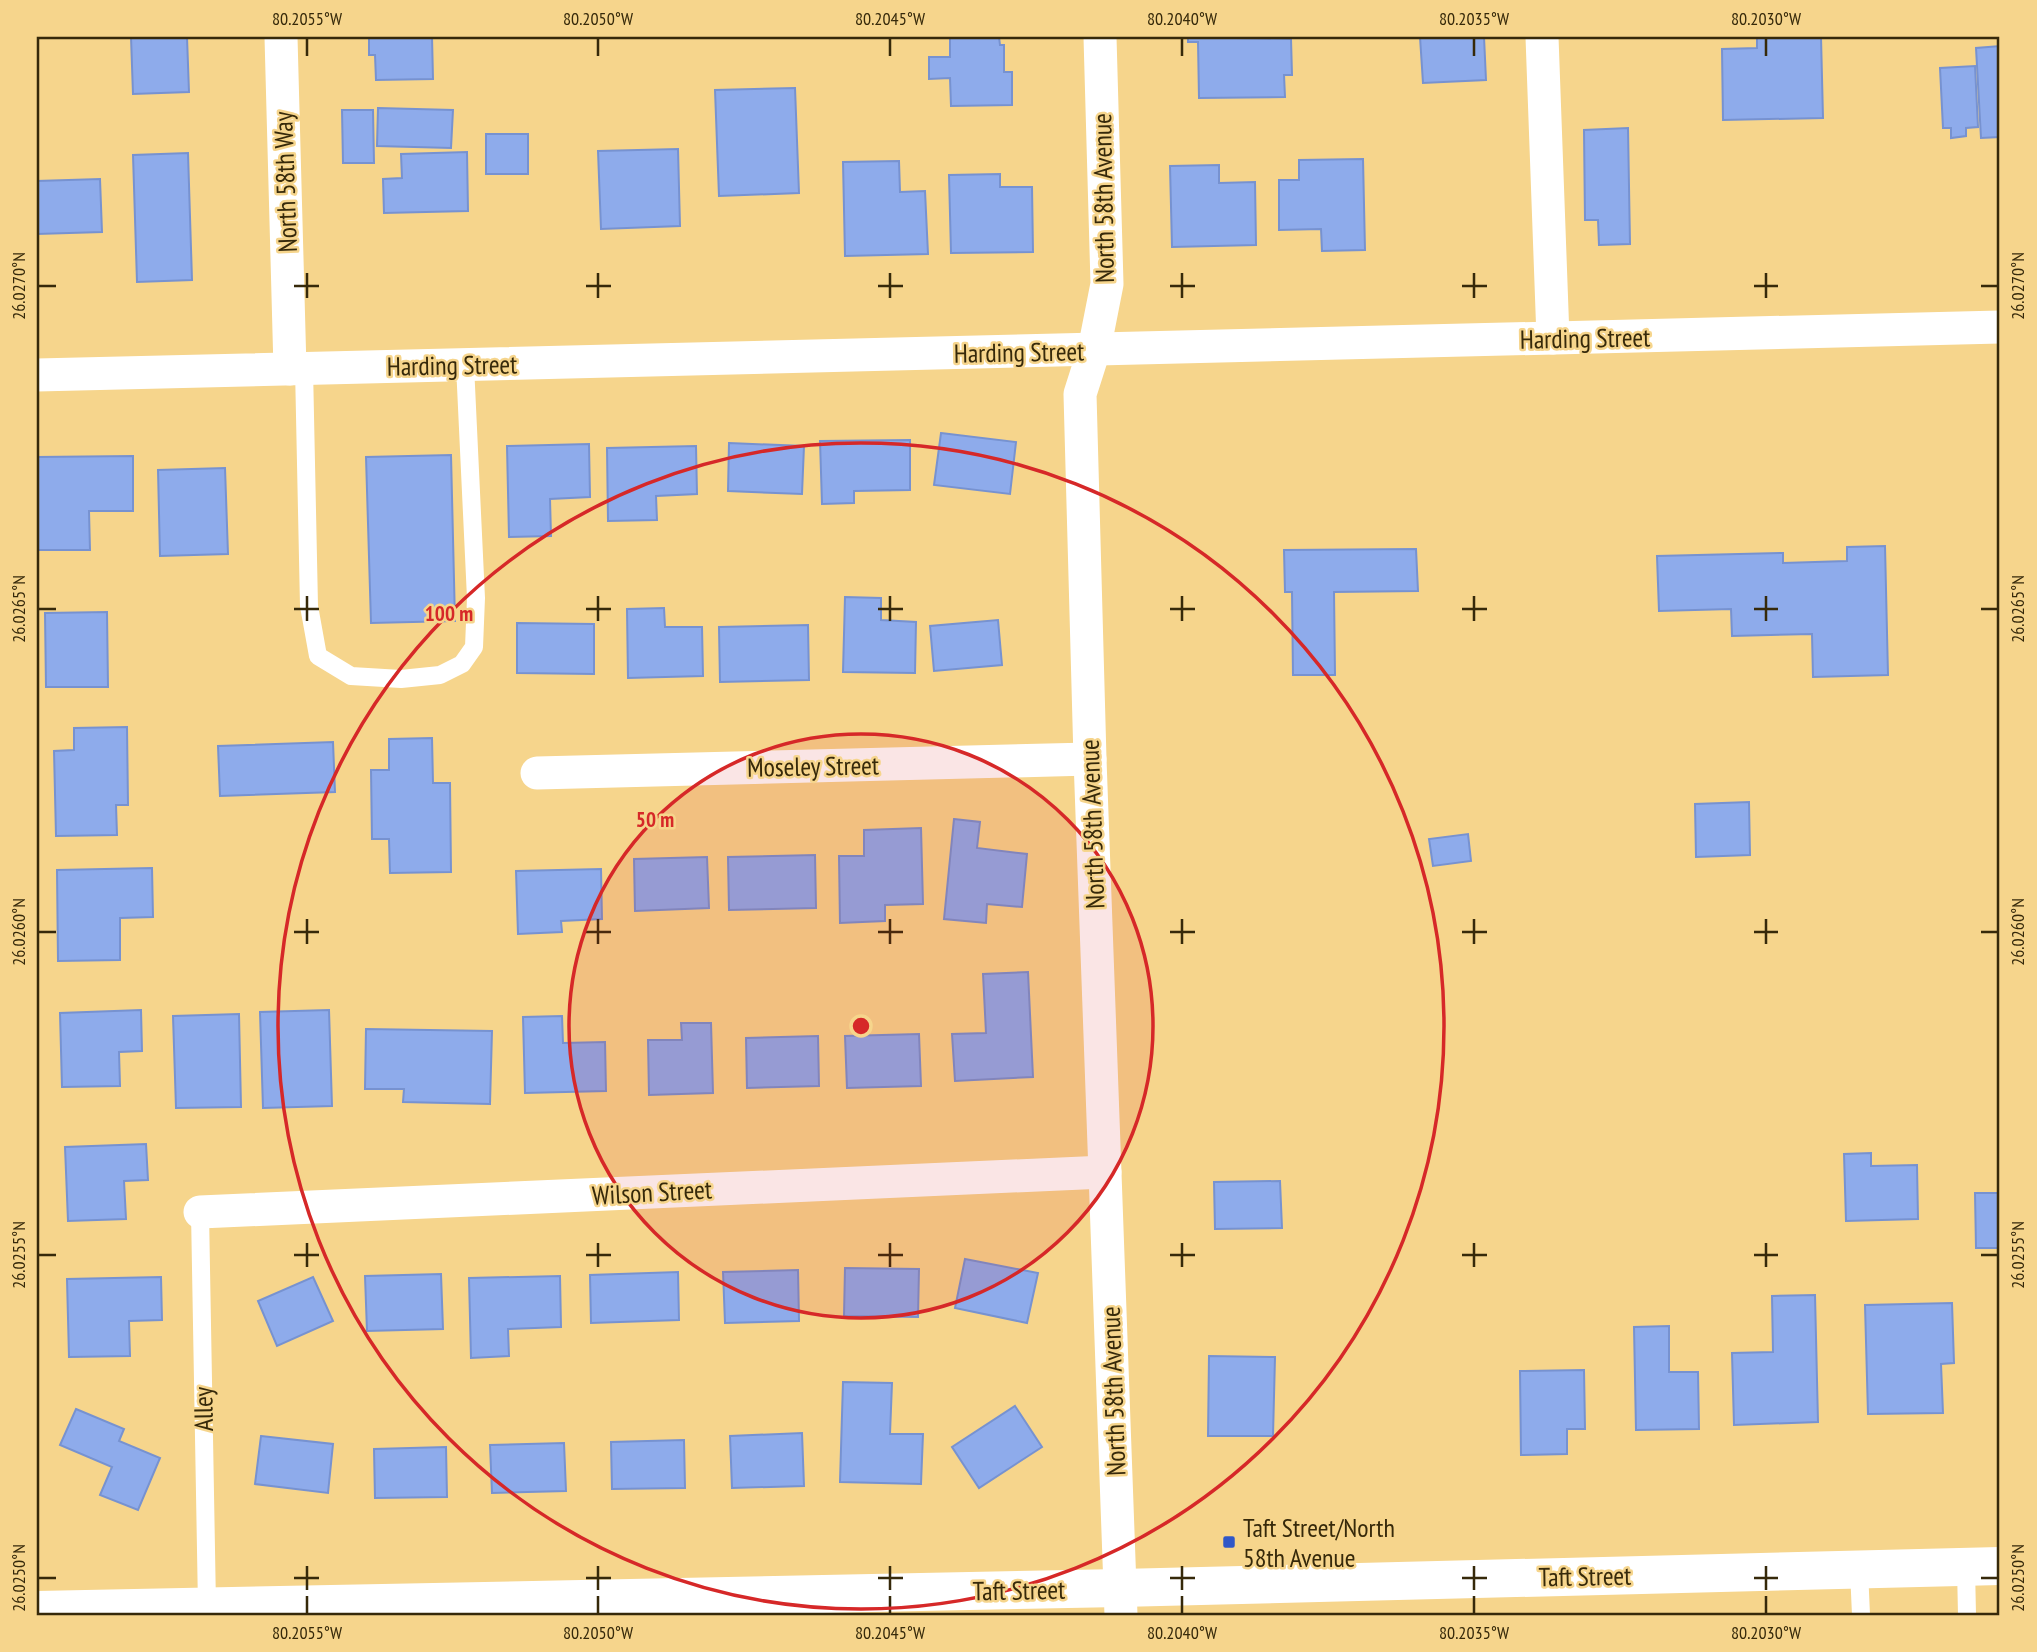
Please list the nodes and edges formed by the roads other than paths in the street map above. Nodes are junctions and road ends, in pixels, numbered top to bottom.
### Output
1 (281, 37) edge
2 (1100, 37) edge
3 (1542, 37) edge
4 (2000, 327) edge
5 (1553, 338) junction
6 (1094, 350) junction
7 (465, 365) junction
8 (297, 369) junction
9 (37, 374) edge
10 (1090, 759) junction
11 (537, 773) dead end
12 (1105, 1172) junction
13 (200, 1212) joint
14 (1983, 1567) edge
15 (1859, 1570) junction
16 (1120, 1602) edge
17 (207, 1606) junction
18 (641, 1607) edge
19 (406, 1609) edge
20 (37, 1610) edge
21 (1861, 1615) edge
22 (1967, 1615) edge

1 - 8 street, North 58th Way
2 - 6 street, North 58th Avenue
3 - 5 street
4 - 5 street, Harding Street
5 - 6 street, Harding Street
6 - 7 street, Harding Street
6 - 10 street, North 58th Avenue
7 - 8 street, Harding Street
7 - 8 lane
8 - 9 street, Harding Street
10 - 11 street, Moseley Street
10 - 12 street, North 58th Avenue
12 - 13 street, Wilson Street
12 - 16 street, North 58th Avenue
13 - 17 lane, Alley
14 - 15 street, Taft Street
14 - 22 lane
15 - 16 street, Taft Street
15 - 21 lane
16 - 18 street, Taft Street
17 - 19 street, Taft Street
17 - 20 street, Taft Street
18 - 19 street, Taft Street

